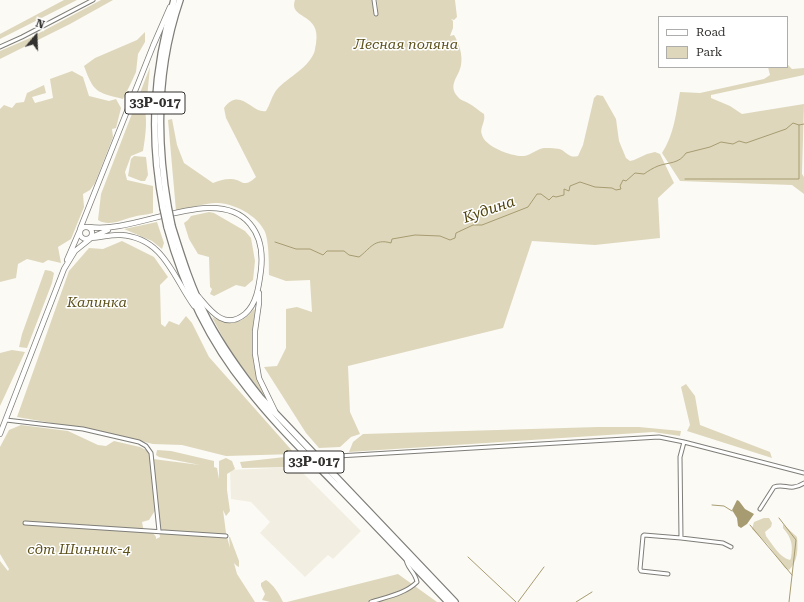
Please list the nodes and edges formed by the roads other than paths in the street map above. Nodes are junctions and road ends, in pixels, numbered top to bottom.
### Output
1 (93, 0) edge
2 (173, 0) edge
3 (180, 0) edge
4 (374, 0) edge
5 (376, 14) dead end
6 (0, 47) edge
7 (165, 207) junction
8 (169, 226) junction
9 (89, 227) junction
10 (114, 227) junction
11 (80, 230) junction
12 (90, 238) junction
13 (64, 269) junction
14 (259, 285) junction
15 (196, 293) junction
16 (197, 310) junction
17 (277, 415) junction
18 (6, 420) junction
19 (0, 434) edge
20 (684, 442) junction
21 (323, 464) junction
22 (804, 473) edge
23 (804, 483) edge
24 (760, 509) dead end
25 (25, 523) dead end
26 (160, 531) junction
27 (226, 536) dead end
28 (681, 538) junction
29 (731, 548) dead end
30 (406, 558) junction
31 (668, 574) dead end
32 (371, 602) edge
33 (448, 602) edge
34 (455, 602) edge

1 - 6 street
2 - 7 highway, 33Р-017
2 - 11 main road
3 - 7 highway, 33Р-017
4 - 5 street
7 - 8 highway, 33Р-017, bridge
8 - 15 highway, 33Р-017
8 - 16 highway, 33Р-017
9 - 10 main road
9 - 11 main road
9 - 12 main road
10 - 12 main road
10 - 14 main road
11 - 12 main road
11 - 13 main road
12 - 13 main road
12 - 16 main road
13 - 18 main road
14 - 15 main road
14 - 17 main road
15 - 17 highway, 33Р-017
16 - 30 highway, 33Р-017
17 - 21 highway, 33Р-017
18 - 19 main road
18 - 26 street
20 - 21 street
20 - 22 street
20 - 28 street
21 - 34 highway, 33Р-017
23 - 24 street
25 - 26 street
26 - 27 street
28 - 29 street
28 - 31 street
30 - 32 street
30 - 33 highway, 33Р-017

